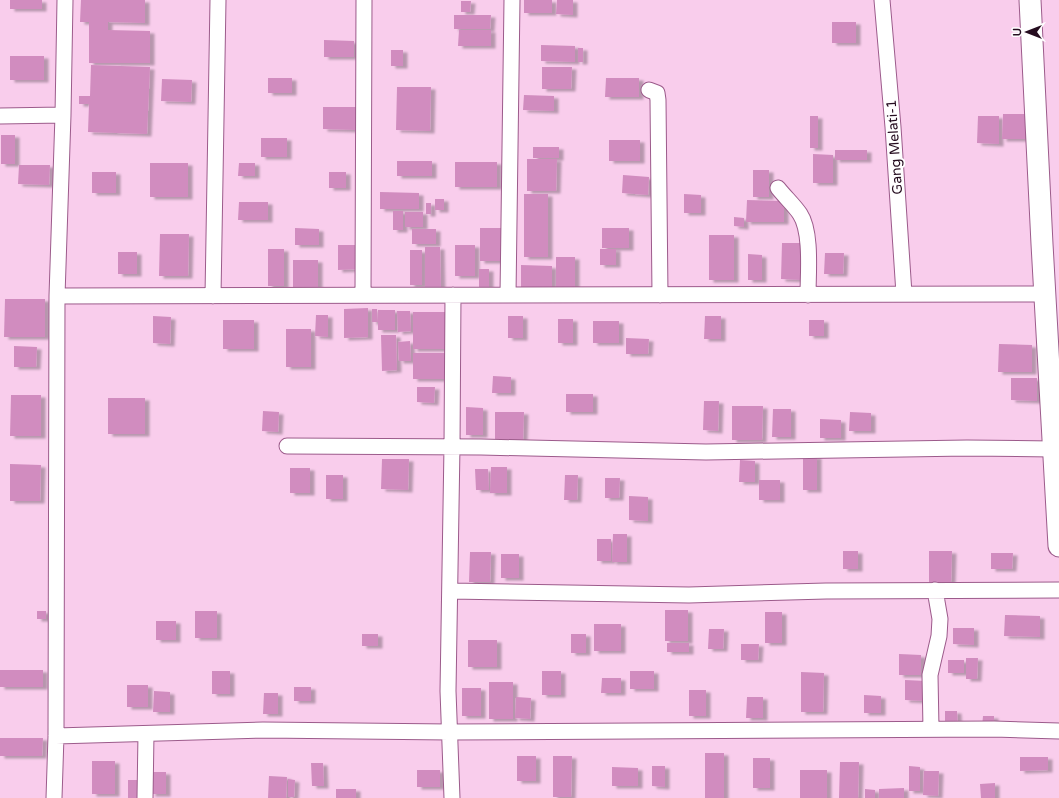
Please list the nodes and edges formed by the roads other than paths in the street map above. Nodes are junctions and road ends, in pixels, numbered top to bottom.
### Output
1 (65, 0) edge
2 (218, 0) edge
3 (364, 0) edge
4 (512, 0) edge
5 (882, 0) edge
6 (1030, 0) edge
7 (649, 90) dead end
8 (64, 115) junction
9 (0, 116) edge
10 (778, 188) dead end
11 (904, 294) junction
12 (1044, 294) junction
13 (363, 295) junction
14 (453, 295) junction
15 (508, 295) junction
16 (660, 295) junction
17 (808, 295) junction
18 (57, 296) junction
19 (213, 296) junction
20 (287, 446) dead end
21 (452, 446) junction
22 (1053, 449) junction
23 (1059, 533) edge
24 (935, 590) junction
25 (1059, 590) edge
26 (450, 591) junction
27 (931, 729) junction
28 (1059, 731) edge
29 (449, 732) junction
30 (146, 734) junction
31 (56, 736) junction
32 (54, 798) edge
33 (145, 798) edge
34 (452, 798) edge

1 - 8 street
2 - 19 street
3 - 13 street
4 - 15 street
5 - 11 street, Gang Melati-1
6 - 12 street
7 - 16 street
8 - 9 street
8 - 18 street
10 - 17 street
11 - 12 street
11 - 17 street
12 - 22 street
13 - 14 street
13 - 19 street
14 - 15 street
14 - 21 street
15 - 16 street
16 - 17 street
18 - 19 street
18 - 31 street
20 - 21 street
21 - 22 street
21 - 26 street
22 - 23 street
24 - 25 street
24 - 26 street
24 - 27 street
26 - 29 street
27 - 28 street
27 - 29 street
29 - 30 street
29 - 34 street
30 - 31 street
30 - 33 street
31 - 32 street

